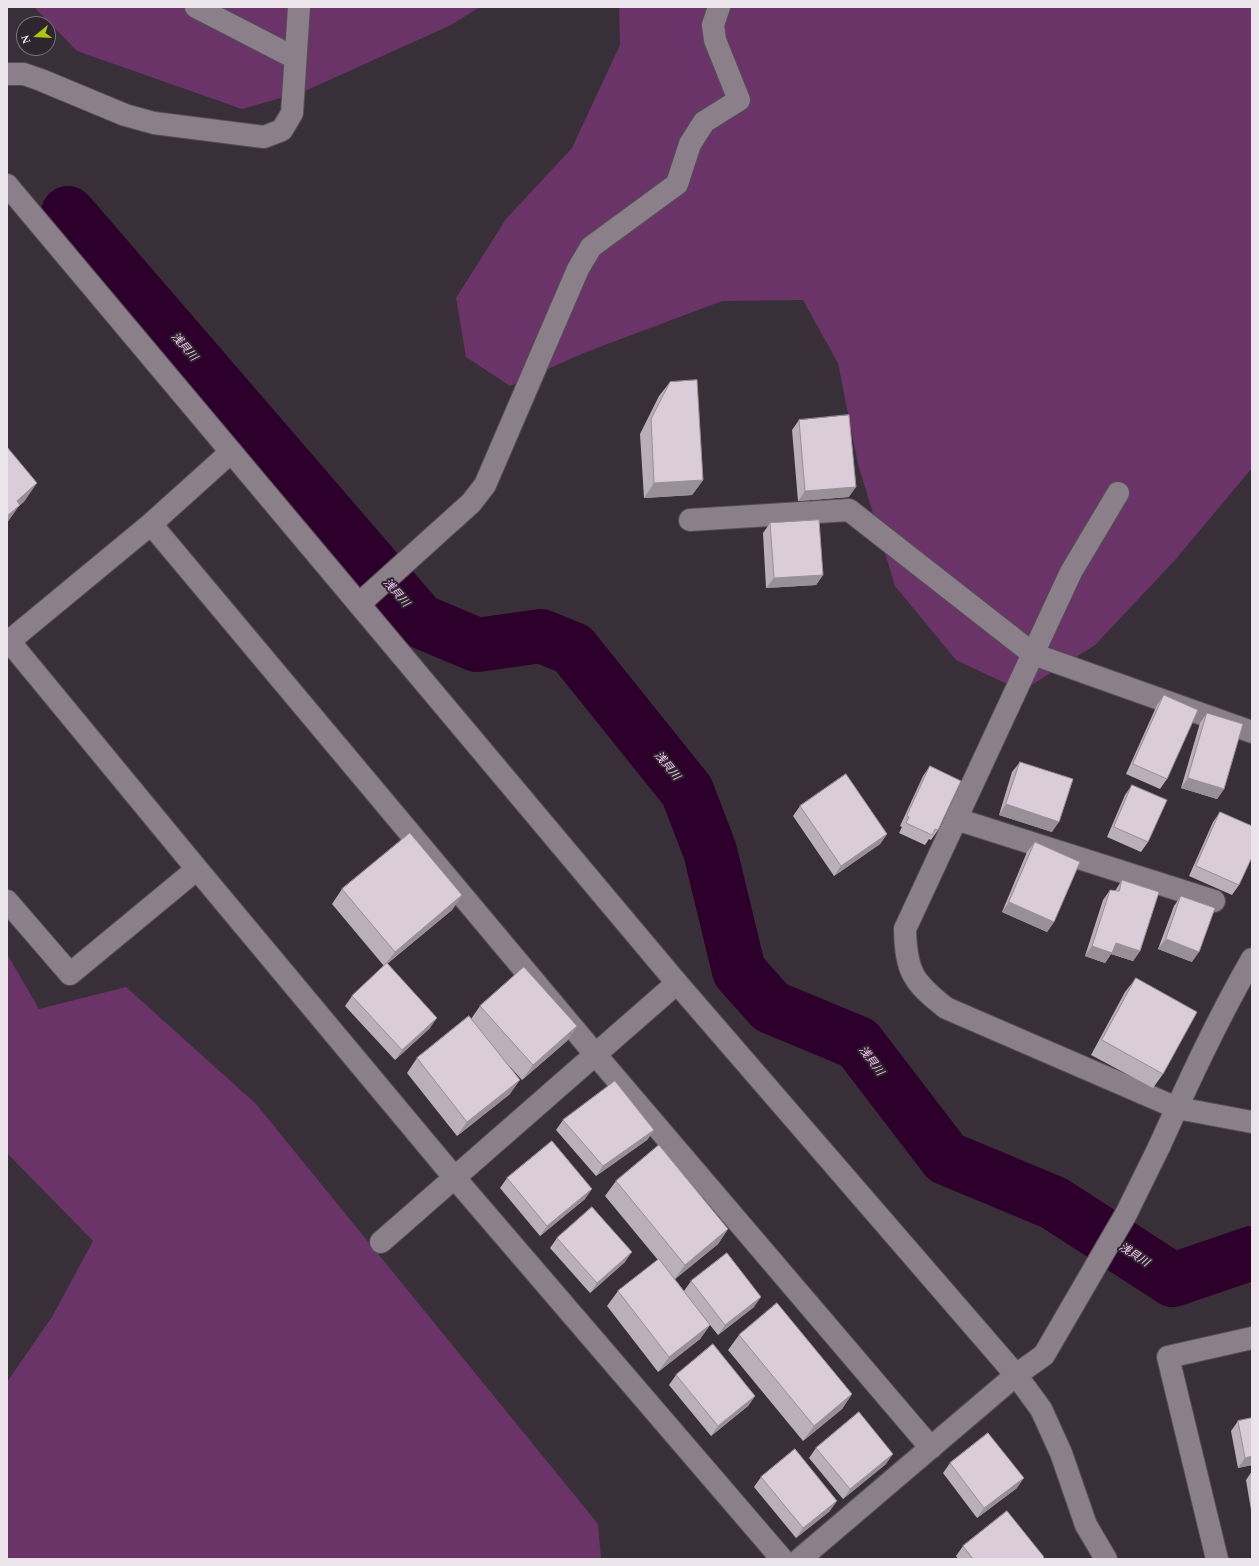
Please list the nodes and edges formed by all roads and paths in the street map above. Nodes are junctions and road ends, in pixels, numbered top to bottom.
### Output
1 (196, 7) edge
2 (299, 7) edge
3 (719, 7) edge
4 (295, 58) junction
5 (7, 74) edge
6 (8, 189) edge
7 (231, 452) junction
8 (1118, 493) dead end
9 (690, 520) dead end
10 (151, 524) junction
11 (359, 604) junction
12 (8, 642) edge
13 (1033, 654) junction
14 (1252, 732) edge
15 (956, 819) junction
16 (197, 869) junction
17 (7, 901) edge
18 (1214, 901) dead end
19 (1252, 959) edge
20 (677, 983) junction
21 (595, 1054) junction
22 (1177, 1108) junction
23 (1252, 1122) edge
24 (454, 1177) junction
25 (381, 1242) dead end
26 (1252, 1338) edge
27 (1016, 1375) junction
28 (931, 1448) junction
29 (782, 1559) edge
30 (800, 1559) edge
31 (1106, 1559) edge
32 (1217, 1559) edge

1 - 4 street
2 - 4 street
3 - 11 street
4 - 5 street
6 - 7 street
7 - 10 street
7 - 11 street
8 - 13 street
9 - 13 street
10 - 12 street
10 - 21 street
11 - 20 street
12 - 16 street
13 - 14 street
13 - 15 street
15 - 18 street
15 - 22 street
16 - 17 street
16 - 24 street
19 - 22 street
20 - 21 street
20 - 27 street
21 - 24 street
21 - 28 street
22 - 23 street
22 - 27 street
24 - 25 street
24 - 29 street
26 - 32 street
27 - 28 street
27 - 31 street
28 - 30 street

